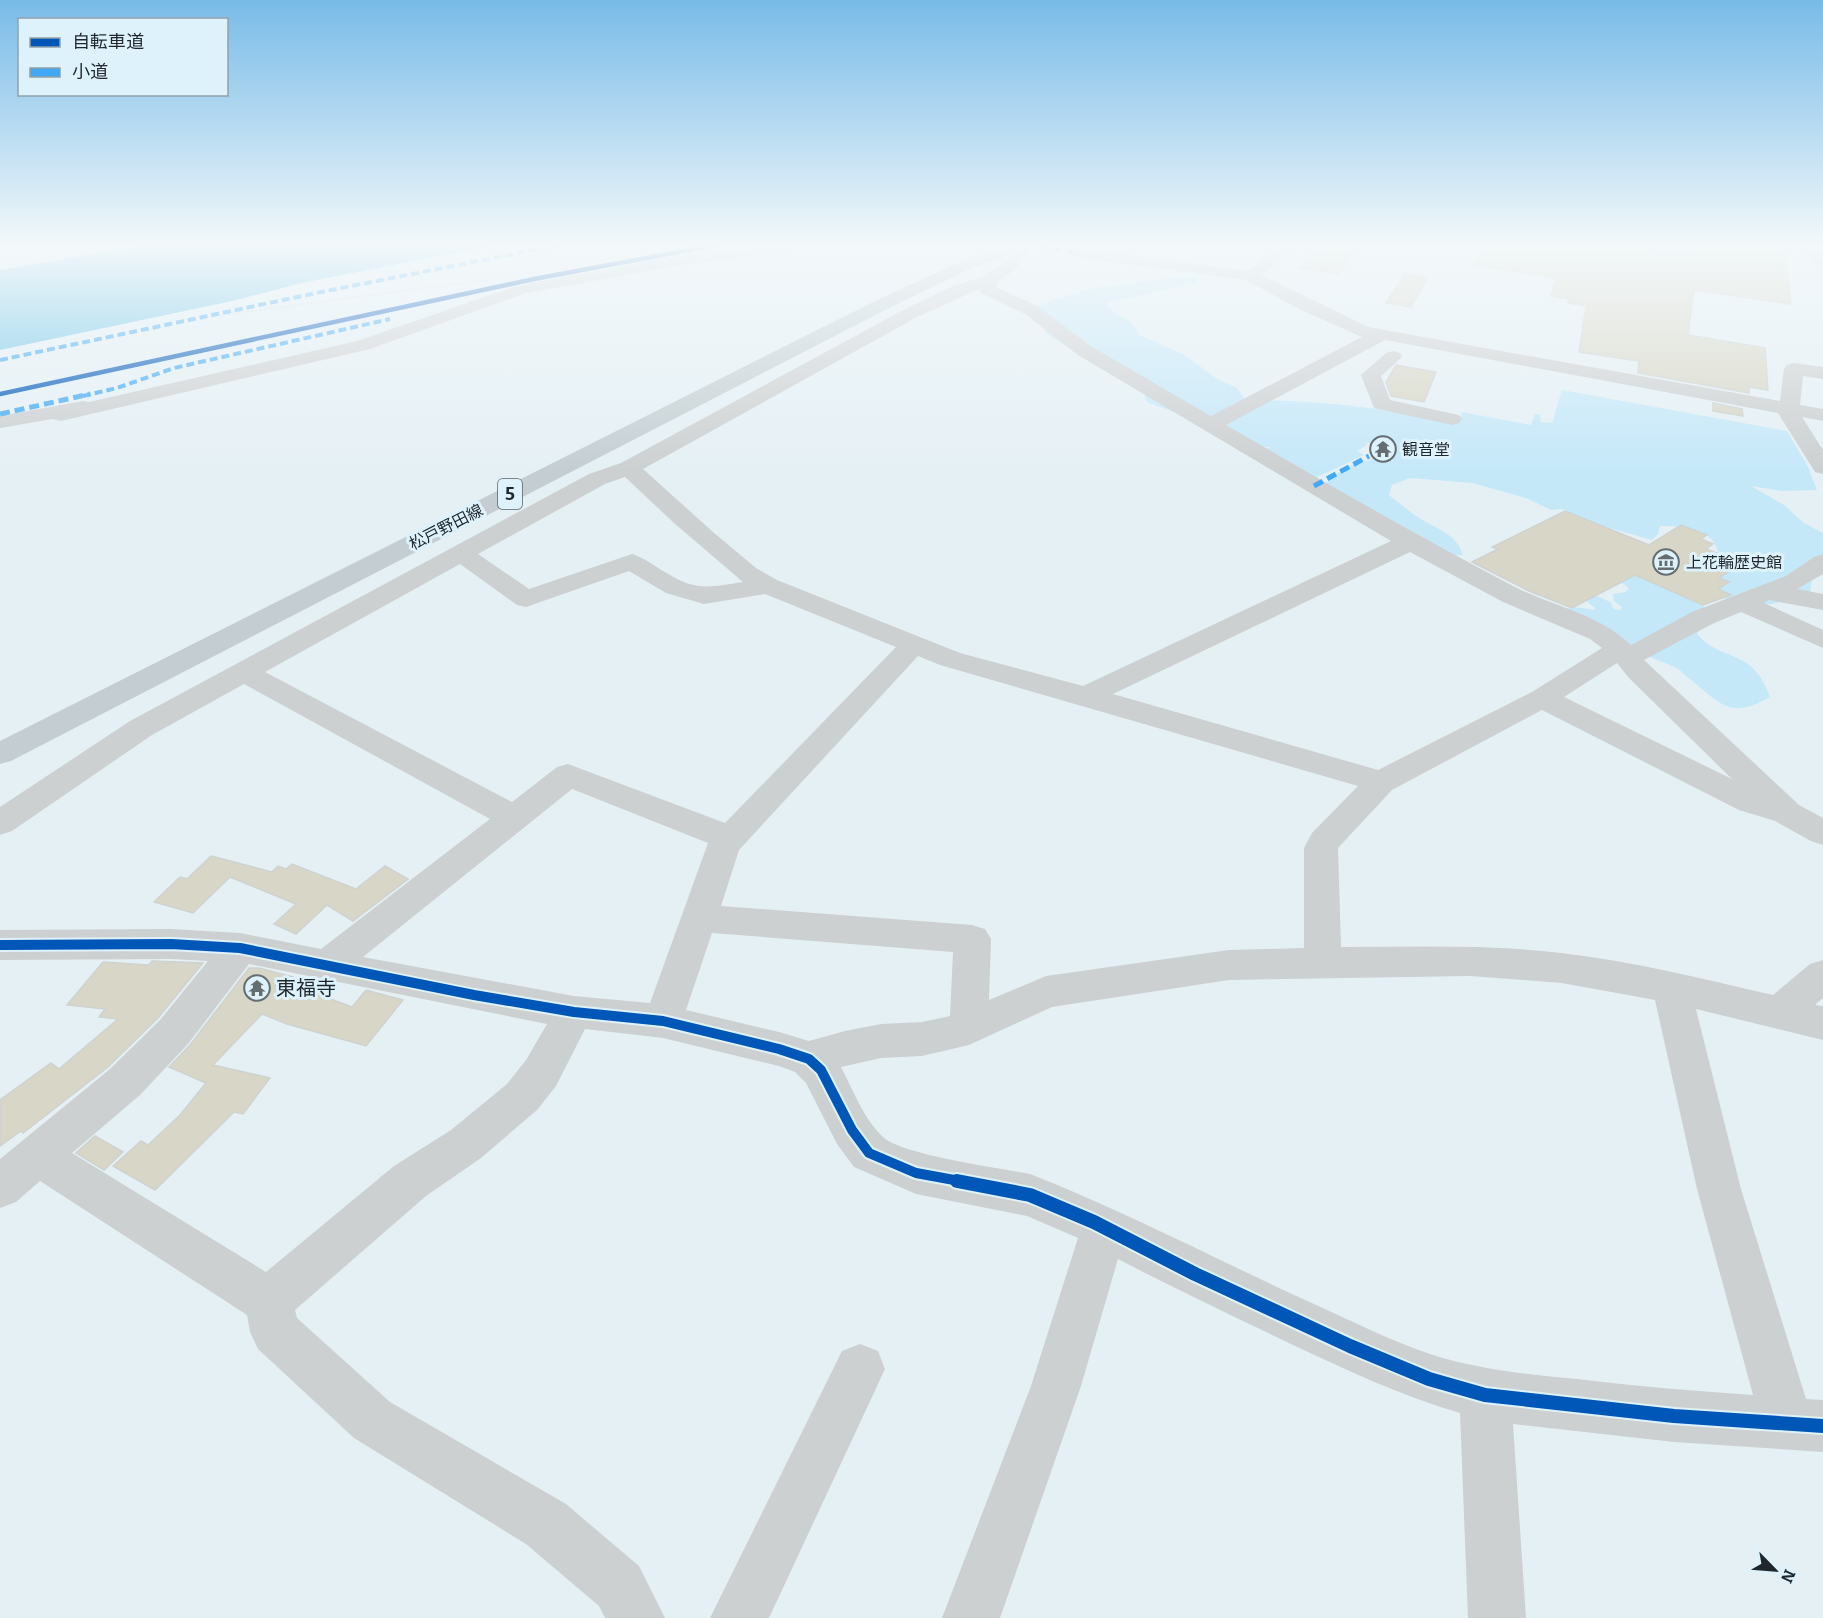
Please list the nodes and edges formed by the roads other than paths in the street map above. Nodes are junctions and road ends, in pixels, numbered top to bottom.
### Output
1 (435, 320) edge
2 (853, 320) edge
3 (899, 320) edge
4 (1044, 320) edge
5 (1337, 320) edge
6 (1383, 334) junction
7 (1354, 350) junction
8 (1393, 357) junction
9 (1417, 361) dead end
10 (1823, 374) edge
11 (1641, 401) dead end
12 (93, 408) junction
13 (1787, 409) junction
14 (61, 415) dead end
15 (1823, 415) edge
16 (1452, 419) dead end
17 (0, 422) edge
18 (1212, 424) junction
19 (1799, 429) junction
20 (1823, 467) edge
21 (629, 468) junction
22 (1410, 542) junction
23 (460, 553) junction
24 (1823, 563) edge
25 (768, 586) junction
26 (1753, 597) junction
27 (1823, 602) edge
28 (1823, 640) edge
29 (913, 645) junction
30 (1623, 653) junction
31 (242, 671) junction
32 (1086, 696) junction
33 (1542, 698) junction
34 (0, 754) edge
35 (1382, 782) junction
36 (1787, 813) junction
37 (515, 818) junction
38 (0, 823) edge
39 (1823, 833) edge
40 (730, 838) junction
41 (699, 918) junction
42 (0, 945) edge
43 (240, 948) junction
44 (1323, 963) junction
45 (326, 966) junction
46 (1823, 975) edge
47 (1673, 988) junction
48 (1781, 1011) junction
49 (574, 1012) junction
50 (663, 1022) junction
51 (1823, 1023) edge
52 (969, 1028) junction
53 (809, 1059) junction
54 (38, 1156) junction
55 (0, 1187) edge
56 (1104, 1227) junction
57 (269, 1301) junction
58 (860, 1368) dead end
59 (1485, 1395) junction
60 (1805, 1424) edge
61 (636, 1618) edge
62 (739, 1618) edge
63 (971, 1618) edge
64 (1497, 1618) edge

1 - 12 street
2 - 34 main road, 松戸野田線 / 5
3 - 21 street
4 - 18 street
5 - 6 street
6 - 7 street
6 - 13 street
7 - 8 street
7 - 18 street
8 - 9 street
8 - 16 street
10 - 13 street
11 - 19 street
12 - 14 street
12 - 17 street
13 - 15 street
13 - 19 street
18 - 22 street
19 - 20 street
21 - 23 street
21 - 25 street
22 - 30 street
22 - 32 street
23 - 25 street
23 - 31 street
24 - 26 street
25 - 29 street
26 - 27 street
26 - 28 street
26 - 30 street
29 - 32 street
29 - 40 street
30 - 33 street
30 - 36 street
31 - 37 street
31 - 38 street
32 - 35 street
33 - 35 street
33 - 36 street
35 - 44 street
36 - 39 street
37 - 40 street
37 - 45 street
40 - 41 street
41 - 50 street
41 - 52 street
42 - 43 street
43 - 45 street
43 - 54 street
44 - 47 street
44 - 52 street
45 - 49 street
46 - 48 street
47 - 48 street
47 - 60 street
48 - 51 street
49 - 50 street
49 - 57 street
50 - 53 street
52 - 53 street
53 - 56 street
54 - 55 street
54 - 57 street
56 - 59 street
56 - 63 street
57 - 61 street
58 - 62 street
59 - 60 street
59 - 64 street

